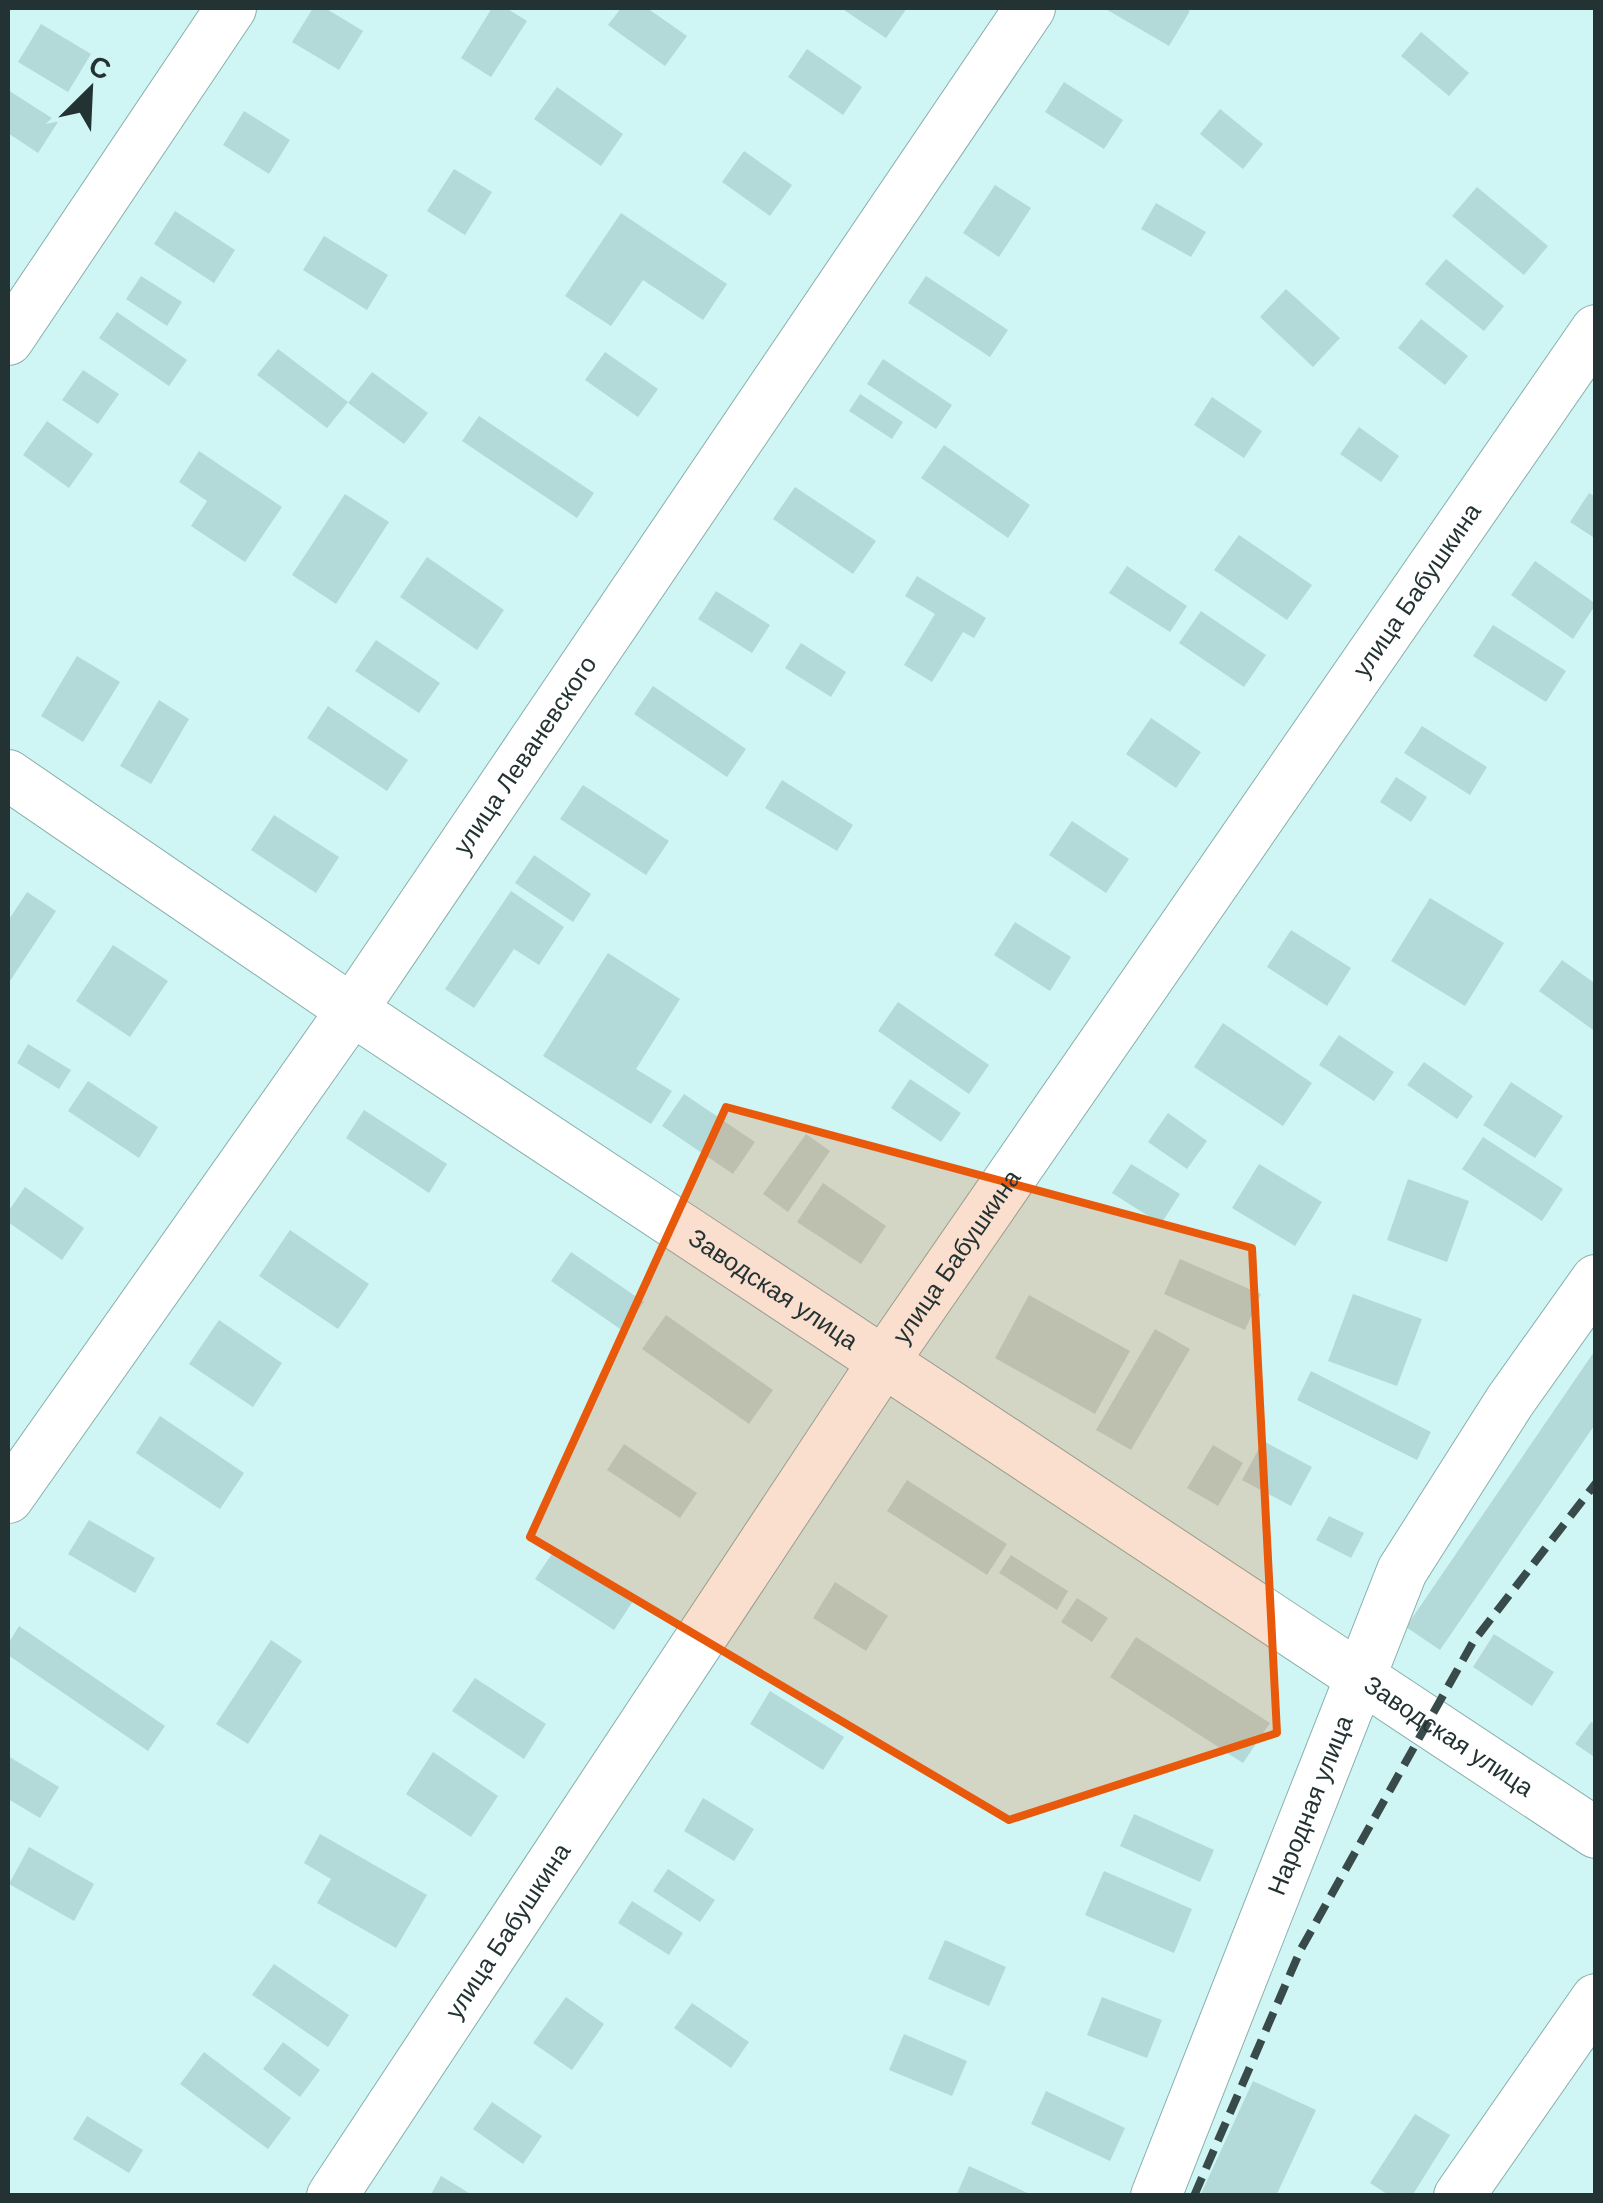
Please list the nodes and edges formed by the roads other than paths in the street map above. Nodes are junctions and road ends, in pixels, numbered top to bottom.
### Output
1 (231, 8) edge
2 (1030, 8) edge
3 (1596, 330) edge
4 (8, 340) edge
5 (8, 774) edge
6 (352, 1010) junction
7 (1596, 1280) edge
8 (884, 1360) junction
9 (8, 1498) edge
10 (1363, 1676) junction
11 (1596, 1833) edge
12 (1596, 1999) edge
13 (332, 2196) edge
14 (1156, 2196) edge
15 (1460, 2196) edge

1 - 4 street
2 - 6 street, улица Леваневского
3 - 8 street, улица Бабушкина
5 - 6 street, Заводская улица
6 - 8 street, Заводская улица
6 - 9 street, улица Леваневского
7 - 10 street, Народная улица
8 - 10 street, Заводская улица
8 - 13 street, улица Бабушкина
10 - 11 street, Заводская улица
10 - 14 street, Народная улица
12 - 15 street

